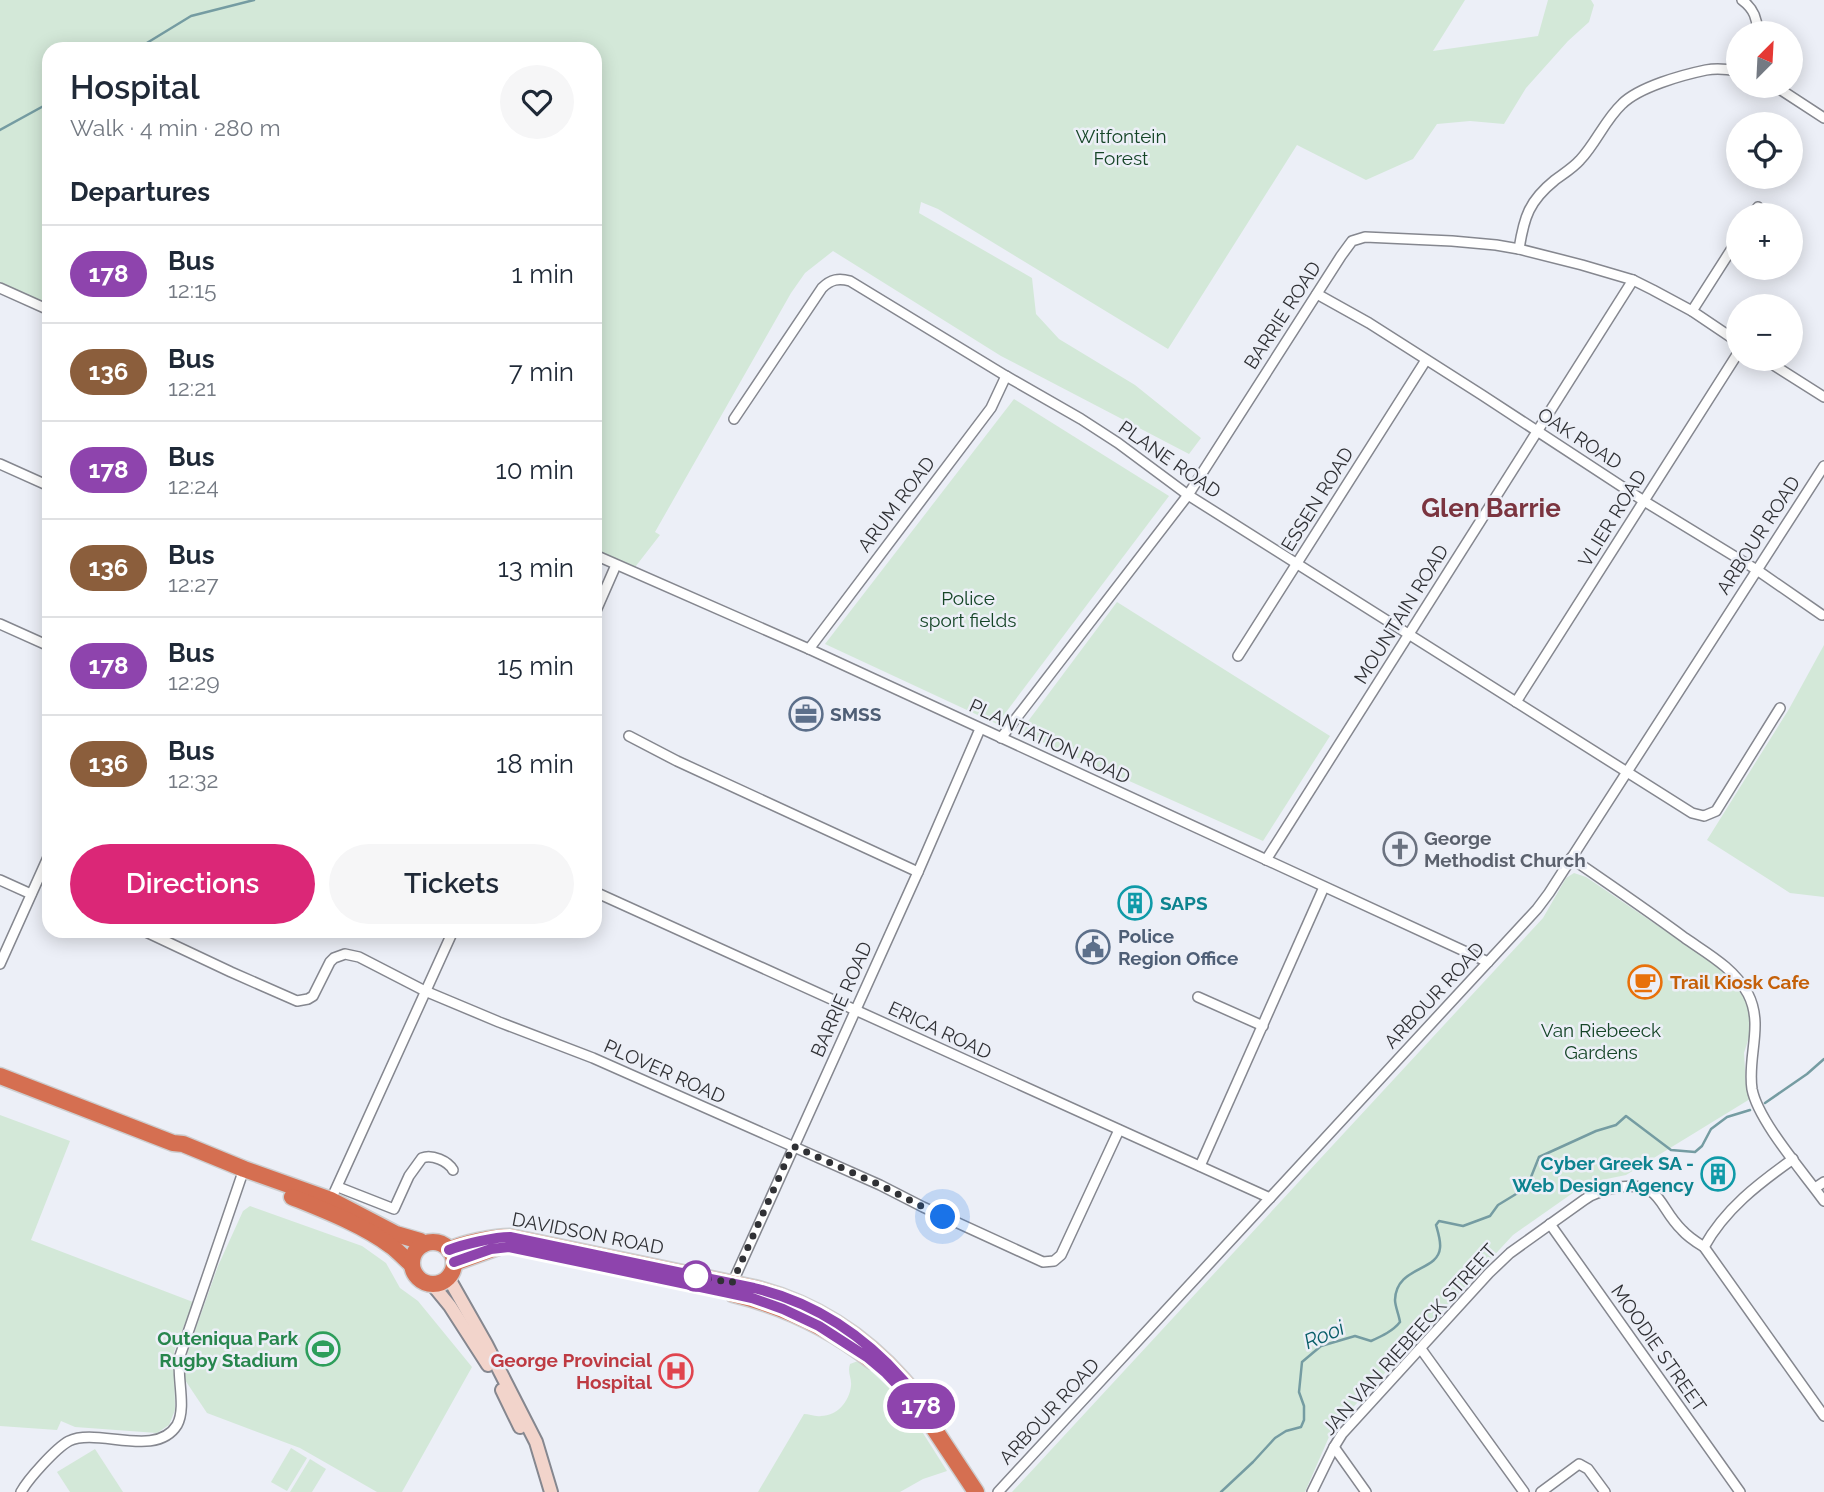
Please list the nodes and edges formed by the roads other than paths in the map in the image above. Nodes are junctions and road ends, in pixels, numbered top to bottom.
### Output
1 (1742, 0) edge
2 (1756, 21) edge
3 (1726, 70) edge
4 (1793, 98) edge
5 (1824, 118) edge
6 (1519, 249) junction
7 (1726, 258) edge
8 (1633, 280) junction
9 (0, 288) edge
10 (1317, 294) junction
11 (42, 307) edge
12 (1692, 311) junction
13 (1726, 334) edge
14 (1426, 360) junction
15 (1727, 371) edge
16 (1783, 371) edge
17 (1006, 376) junction
18 (1824, 397) edge
19 (734, 419) dead end
20 (1538, 431) junction
21 (0, 464) edge
22 (1824, 466) edge
23 (42, 483) edge
24 (1188, 495) junction
25 (1644, 501) junction
26 (602, 558) edge
27 (1296, 564) junction
28 (616, 565) junction
29 (1756, 570) junction
30 (602, 597) edge
31 (1822, 615) dead end
32 (0, 624) edge
33 (1408, 635) junction
34 (42, 643) edge
35 (809, 649) junction
36 (1238, 656) dead end
37 (1516, 702) junction
38 (1780, 708) dead end
39 (980, 729) junction
40 (629, 736) dead end
41 (1001, 738) junction
42 (1626, 773) junction
43 (1571, 858) junction
44 (1266, 860) junction
45 (42, 870) edge
46 (918, 872) junction
47 (0, 880) edge
48 (37, 880) junction
49 (42, 882) edge
50 (1324, 887) junction
51 (31, 894) junction
52 (602, 895) edge
53 (159, 938) edge
54 (450, 938) edge
55 (1488, 962) junction
56 (0, 964) edge
57 (425, 991) junction
58 (1198, 997) dead end
59 (855, 1010) junction
60 (1263, 1026) junction
61 (0, 1076) edge
62 (1119, 1130) junction
63 (793, 1146) junction
64 (1793, 1158) junction
65 (1200, 1166) junction
66 (453, 1170) dead end
67 (243, 1173) junction
68 (1824, 1182) edge
69 (1815, 1188) junction
70 (1270, 1198) junction
71 (331, 1200) junction
72 (1824, 1200) edge
73 (1550, 1224) junction
74 (424, 1244) junction
75 (1704, 1247) junction
76 (451, 1263) junction
77 (411, 1264) junction
78 (432, 1284) junction
79 (731, 1288) junction
80 (1421, 1349) junction
81 (1824, 1416) edge
82 (1334, 1447) junction
83 (544, 1471) junction
84 (21, 1492) edge
85 (551, 1492) edge
86 (976, 1492) edge
87 (998, 1492) edge
88 (1312, 1492) edge
89 (1366, 1492) edge
90 (1524, 1492) edge
91 (1541, 1492) edge
92 (1605, 1492) edge
93 (1740, 1492) edge

1 - 2 street
3 - 6 street
4 - 5 street
6 - 8 street, BARRIE ROAD
6 - 10 street, BARRIE ROAD
7 - 12 street
8 - 12 street, BARRIE ROAD
8 - 20 street, MOUNTAIN ROAD
9 - 11 street
10 - 14 street, OAK ROAD
10 - 24 street, BARRIE ROAD
12 - 13 street, BARRIE ROAD
14 - 20 street, OAK ROAD
14 - 27 street, ESSEN ROAD
15 - 25 street, VLIER ROAD
16 - 18 street
17 - 19 street, PLANE ROAD
17 - 24 street, PLANE ROAD
17 - 35 street, ARUM ROAD
20 - 25 street, OAK ROAD
20 - 33 street, MOUNTAIN ROAD
21 - 23 street
22 - 29 street, ARBOUR ROAD
24 - 27 street, PLANE ROAD
24 - 41 street, BARRIE ROAD
25 - 29 street, OAK ROAD
25 - 37 street, VLIER ROAD
26 - 28 street, PLANTATION ROAD
27 - 33 street, PLANE ROAD
27 - 36 street, ESSEN ROAD
28 - 30 street
28 - 35 street, PLANTATION ROAD
29 - 31 street, OAK ROAD
29 - 42 street, ARBOUR ROAD
32 - 34 street
33 - 37 street, PLANE ROAD
33 - 44 street, MOUNTAIN ROAD
35 - 39 street, PLANTATION ROAD
37 - 42 street, PLANE ROAD
38 - 42 street, PLANE ROAD
39 - 41 street, PLANTATION ROAD
39 - 46 street, BARRIE ROAD
40 - 46 street
41 - 44 street, PLANTATION ROAD
42 - 43 street, ARBOUR ROAD
43 - 55 street, ARBOUR ROAD
43 - 64 street
44 - 50 street, PLANTATION ROAD
45 - 48 street
46 - 59 street, BARRIE ROAD
47 - 51 street
48 - 49 street
48 - 51 street
50 - 55 street, PLANTATION ROAD
50 - 60 street
51 - 56 street
52 - 59 street, ERICA ROAD
53 - 57 street, PLOVER ROAD
54 - 57 street
55 - 70 street, ARBOUR ROAD
57 - 63 street, PLOVER ROAD
57 - 71 street
58 - 60 street
59 - 62 street, ERICA ROAD
59 - 63 street, BARRIE ROAD
60 - 65 street
61 - 67 highway
62 - 63 street, PLOVER ROAD
62 - 65 street, ERICA ROAD
63 - 79 street, BARRIE ROAD
64 - 69 street
64 - 75 street
65 - 70 street, ERICA ROAD
66 - 71 street
67 - 71 highway
67 - 84 street
68 - 69 street
69 - 72 street
70 - 87 street, ARBOUR ROAD
71 - 74 highway
71 - 77 highway
73 - 75 street, JAN VAN RIEBEECK STREET
73 - 80 street, JAN VAN RIEBEECK STREET
73 - 93 street, MOODIE STREET
74 - 76 highway
74 - 77 highway
75 - 81 street
76 - 78 highway
76 - 79 highway, DAVIDSON ROAD
76 - 83 street
77 - 78 highway
78 - 83 street
79 - 86 highway, DAVIDSON ROAD
80 - 82 street, JAN VAN RIEBEECK STREET
80 - 90 street
82 - 88 street, JAN VAN RIEBEECK STREET
82 - 89 street
83 - 85 street
91 - 92 street

